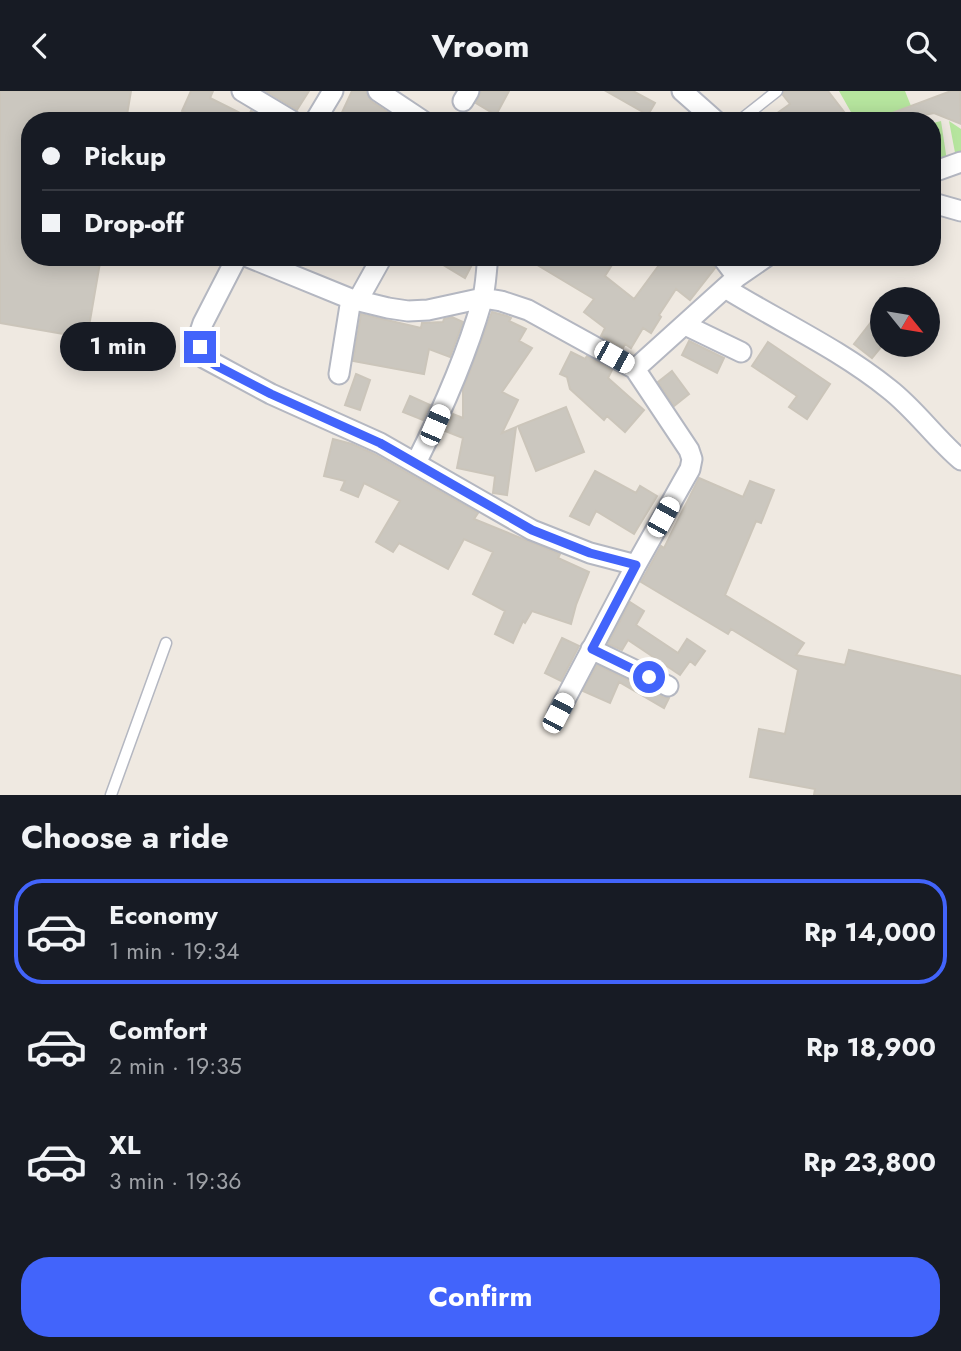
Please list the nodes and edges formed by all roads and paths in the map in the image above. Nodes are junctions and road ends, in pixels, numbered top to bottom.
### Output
1 (242, 91) edge
2 (333, 91) edge
3 (378, 91) edge
4 (682, 91) edge
5 (777, 91) edge
6 (277, 112) edge
7 (320, 112) edge
8 (410, 112) edge
9 (706, 112) edge
10 (750, 112) edge
11 (961, 162) edge
12 (941, 169) edge
13 (941, 206) edge
14 (961, 211) edge
15 (232, 266) edge
16 (270, 266) edge
17 (376, 266) edge
18 (487, 266) edge
19 (725, 266) edge
20 (753, 266) edge
21 (731, 282) junction
22 (483, 298) junction
23 (355, 300) junction
24 (685, 325) junction
25 (741, 352) dead end
26 (635, 369) junction
27 (339, 373) dead end
28 (961, 459) edge
29 (416, 463) junction
30 (636, 565) junction
31 (166, 643) dead end
32 (592, 649) junction
33 (668, 686) dead end
34 (558, 713) dead end
35 (111, 795) edge

1 - 6 street
2 - 7 street
3 - 8 street
4 - 9 street
5 - 10 lane
11 - 12 street
13 - 14 street
15 - 29 street
16 - 23 street
17 - 23 street
18 - 22 street
19 - 21 street
20 - 21 street
21 - 24 street
21 - 28 street
22 - 23 street
22 - 26 street
22 - 29 street
23 - 27 street
24 - 25 street
24 - 26 street
26 - 30 street
29 - 30 street
30 - 32 street
31 - 35 lane
32 - 33 street
32 - 34 street

